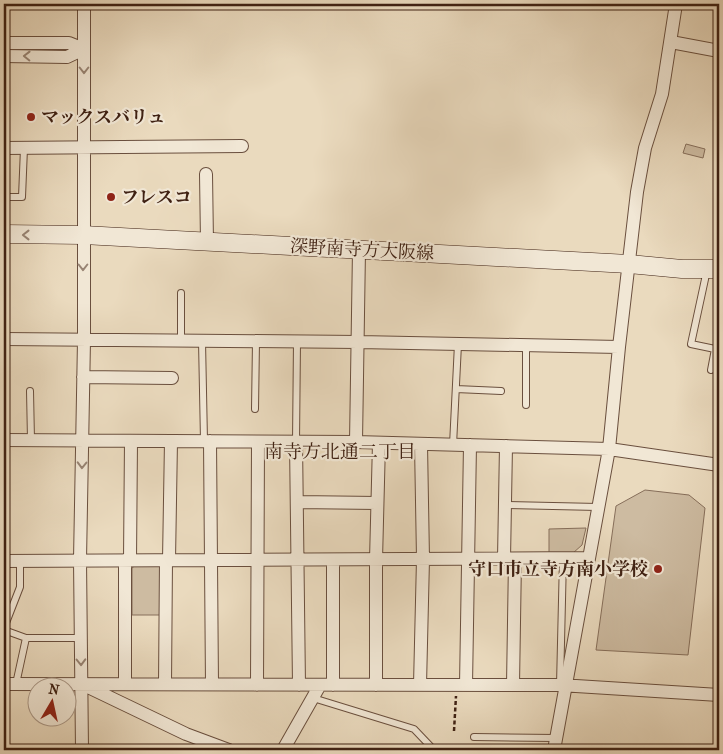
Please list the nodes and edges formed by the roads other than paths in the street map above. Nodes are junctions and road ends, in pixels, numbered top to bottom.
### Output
1 (84, 4) edge
2 (676, 4) edge
3 (670, 42) junction
4 (4, 43) edge
5 (84, 49) junction
6 (719, 51) edge
7 (4, 56) edge
8 (242, 146) dead end
9 (84, 147) junction
10 (4, 148) edge
11 (24, 148) junction
12 (206, 174) dead end
13 (4, 197) edge
14 (4, 234) edge
15 (83, 235) junction
16 (207, 242) junction
17 (360, 250) junction
18 (629, 264) junction
19 (713, 269) edge
20 (181, 293) dead end
21 (4, 338) edge
22 (84, 340) junction
23 (181, 340) junction
24 (202, 341) junction
25 (256, 341) junction
26 (297, 341) junction
27 (359, 342) junction
28 (458, 344) junction
29 (526, 345) junction
30 (619, 347) junction
31 (712, 370) dead end
32 (84, 377) junction
33 (172, 378) dead end
34 (456, 389) junction
35 (501, 390) dead end
36 (30, 391) dead end
37 (526, 405) dead end
38 (255, 409) dead end
39 (4, 440) edge
40 (31, 440) junction
41 (83, 440) junction
42 (131, 441) junction
43 (171, 441) junction
44 (207, 441) junction
45 (258, 442) junction
46 (296, 442) junction
47 (356, 442) junction
48 (379, 443) junction
49 (421, 444) junction
50 (453, 445) junction
51 (470, 445) junction
52 (506, 446) junction
53 (608, 449) junction
54 (719, 465) edge
55 (297, 502) junction
56 (377, 503) junction
57 (505, 505) junction
58 (598, 506) junction
59 (563, 558) junction
60 (589, 558) junction
61 (509, 559) junction
62 (80, 560) junction
63 (128, 560) junction
64 (167, 560) junction
65 (212, 560) junction
66 (258, 560) junction
67 (298, 560) junction
68 (333, 560) junction
69 (376, 560) junction
70 (423, 560) junction
71 (469, 560) junction
72 (4, 561) edge
73 (20, 561) junction
74 (4, 629) edge
75 (26, 638) junction
76 (81, 638) junction
77 (10, 684) edge
78 (82, 684) junction
79 (124, 684) junction
80 (165, 684) junction
81 (212, 684) junction
82 (257, 684) junction
83 (299, 685) junction
84 (327, 685) junction
85 (376, 685) junction
86 (420, 685) junction
87 (461, 685) junction
88 (513, 685) junction
89 (563, 685) junction
90 (719, 695) edge
91 (313, 698) junction
92 (474, 737) dead end
93 (555, 744) edge
94 (82, 750) edge
95 (229, 750) edge
96 (283, 750) edge
97 (434, 750) edge

1 - 5 street
2 - 3 street
3 - 6 street
3 - 18 street
4 - 5 street
5 -> 7 street
5 -> 9 street
8 - 9 street
9 - 11 street
9 - 15 street
10 - 11 street
11 - 13 lane
12 - 16 street
15 -> 14 main road, 深野南寺方大阪線
15 - 16 main road, 深野南寺方大阪線
15 -> 22 street
16 - 17 main road, 深野南寺方大阪線
17 - 18 main road, 深野南寺方大阪線
17 - 27 street
18 - 19 main road, 深野南寺方大阪線
18 - 30 street
19 - 31 lane
20 - 23 lane
21 - 22 street
22 - 23 street
22 - 32 street
23 - 24 street
24 - 25 street
24 - 44 lane
25 - 26 street
25 - 38 lane
26 - 27 street
26 - 46 lane
27 - 28 street
27 - 47 street
28 - 29 street
28 - 34 lane
29 - 30 street
29 - 37 lane
30 - 53 street
32 - 33 street
32 - 41 street
34 - 35 lane
34 - 50 lane
36 - 40 lane
39 - 40 street
40 - 41 street
41 - 42 street
41 -> 62 street
42 - 43 street
42 - 63 street
43 - 44 street
43 - 64 street
44 - 45 street
44 - 65 street
45 - 46 street
45 - 66 street
46 - 47 street
46 - 55 street
47 - 48 street
48 - 49 street
48 - 56 street
49 - 50 street
49 - 70 street
50 - 51 street
51 - 52 street
51 - 71 street
52 - 53 street
52 - 57 street
53 - 54 street
53 - 58 street
55 - 56 street
55 - 67 street
56 - 69 street
57 - 58 lane
57 - 61 street
58 - 60 street
59 - 60 street
59 - 61 street
59 - 89 lane
60 - 89 street
61 - 71 street
61 - 88 street
62 - 63 street
62 - 73 street
62 - 76 street
63 - 64 street
63 - 79 street
64 - 65 street
64 - 80 street
65 - 66 street
65 - 81 street
66 - 67 street
66 - 82 street
67 - 68 street
67 - 83 street
68 - 69 street
68 - 84 street
69 - 70 street
69 - 85 street
70 - 71 street
70 - 86 street
71 - 87 street
72 - 73 street
73 - 74 lane
74 - 75 lane
75 - 76 lane
75 - 77 lane
76 -> 78 street
77 - 78 street
78 - 79 street
78 - 94 street
78 - 95 street
79 - 80 street
80 - 81 street
81 - 82 street
82 - 83 street
83 - 84 street
84 - 85 street
84 - 91 street
85 - 86 street
86 - 87 street
87 - 88 street
88 - 89 street
89 - 90 street
89 - 93 street
91 - 96 street
91 - 97 lane
92 - 93 lane

